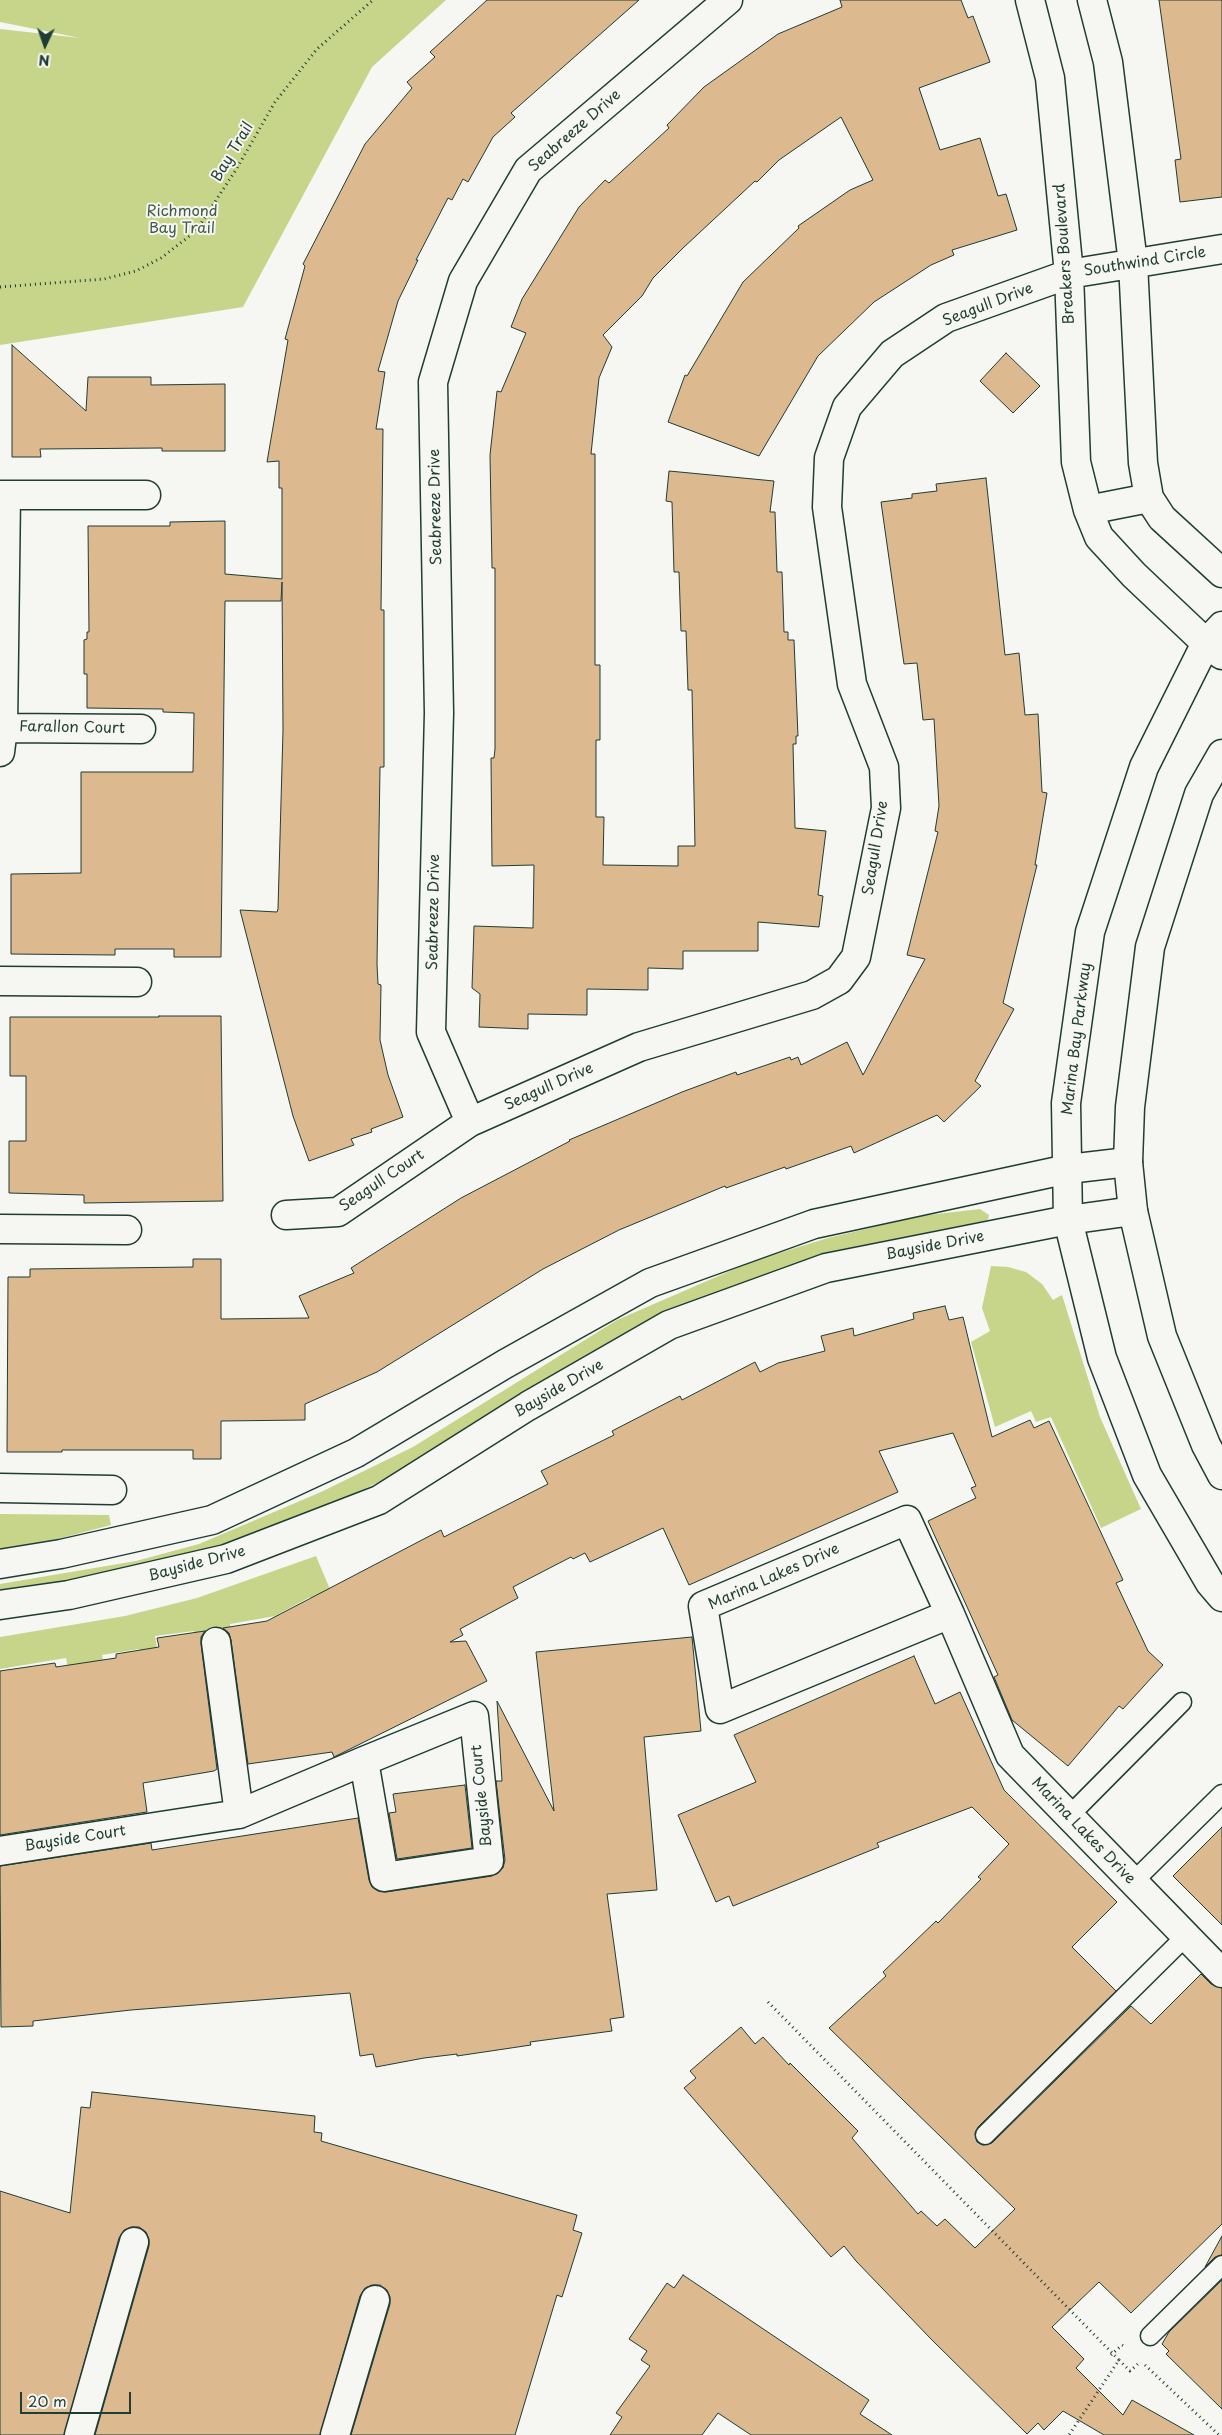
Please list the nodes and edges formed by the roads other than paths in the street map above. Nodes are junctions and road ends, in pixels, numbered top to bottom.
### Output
1 (728, 0) edge
2 (1030, 0) edge
3 (1092, 0) edge
4 (1222, 249) edge
5 (1133, 263) junction
6 (1068, 274) junction
7 (3, 495) edge
8 (146, 495) dead end
9 (1149, 498) junction
10 (1088, 510) junction
11 (1222, 573) edge
12 (1217, 641) edge
13 (141, 729) dead end
14 (2, 740) edge
15 (1222, 754) edge
16 (0, 981) edge
17 (137, 982) dead end
18 (470, 1122) junction
19 (1128, 1162) junction
20 (1068, 1169) junction
21 (1132, 1211) junction
22 (286, 1215) dead end
23 (1068, 1220) junction
24 (0, 1229) edge
25 (127, 1230) dead end
26 (1222, 1475) edge
27 (0, 1488) edge
28 (112, 1490) dead end
29 (0, 1564) edge
30 (1222, 1597) edge
31 (0, 1605) edge
32 (950, 1614) junction
33 (216, 1642) dead end
34 (1182, 1702) dead end
35 (364, 1761) junction
36 (1222, 1794) edge
37 (239, 1814) junction
38 (1069, 1816) junction
39 (0, 1850) edge
40 (1133, 1882) junction
41 (1186, 1936) junction
42 (1222, 1973) edge
43 (985, 2135) dead end
44 (134, 2242) dead end
45 (1222, 2265) edge
46 (375, 2300) dead end
47 (1150, 2336) dead end
48 (79, 2435) edge
49 (335, 2435) edge

1 - 18 street, Seabreeze Drive
2 - 6 street, Breakers Boulevard
3 - 5 street
4 - 5 street, Southwind Circle
5 - 6 street, Southwind Circle
5 - 9 street
6 - 10 street, Breakers Boulevard
6 - 18 street, Seagull Drive
7 - 8 street
7 - 14 street
9 - 10 street
9 - 11 street
10 - 12 street, Breakers Boulevard
12 - 20 street, Marina Bay Parkway
13 - 14 street, Farallon Court
15 - 19 street
16 - 17 street
18 - 22 street, Seagull Court
19 - 20 street
19 - 21 street
20 - 23 street, Marina Bay Parkway
20 - 29 street
21 - 23 street, Bayside Drive
21 - 26 street
23 - 30 street, Marina Bay Parkway
23 - 31 street, Bayside Drive
24 - 25 street
27 - 28 street
32 - 32 street, Marina Lakes Drive
32 - 38 street, Marina Lakes Drive
33 - 37 street
34 - 38 lane
35 - 35 street, Bayside Court
35 - 37 street, Bayside Court
36 - 40 lane
37 - 39 street, Bayside Court
38 - 40 street, Marina Lakes Drive
40 - 41 street, Marina Lakes Drive
41 - 42 street, Marina Lakes Drive
41 - 43 lane
44 - 48 street
45 - 47 lane
46 - 49 street

